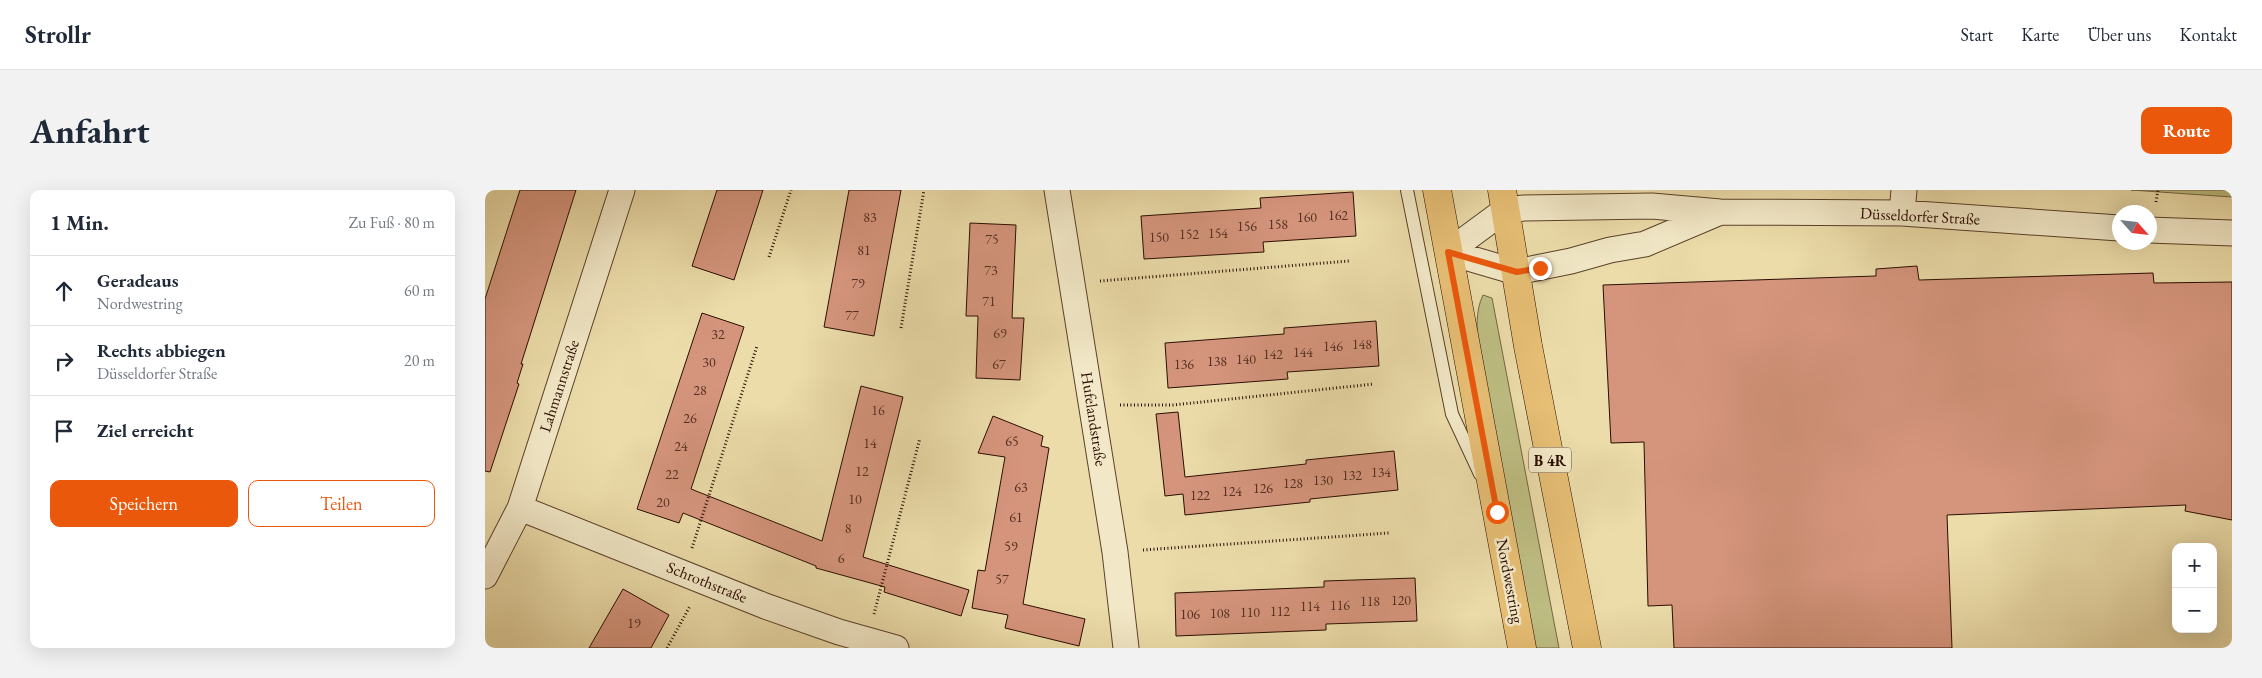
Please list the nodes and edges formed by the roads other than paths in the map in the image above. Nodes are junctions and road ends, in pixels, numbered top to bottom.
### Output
1 (622, 190) edge
2 (1057, 190) edge
3 (1407, 190) edge
4 (1437, 190) edge
5 (1504, 200) edge
6 (1903, 202) edge
7 (1720, 212) junction
8 (2112, 227) edge
9 (2157, 230) edge
10 (2232, 234) edge
11 (1448, 252) junction
12 (1517, 272) junction
13 (520, 508) junction
14 (1497, 512) junction
15 (485, 576) edge
16 (896, 648) edge
17 (1126, 648) edge
18 (1522, 648) edge
19 (1587, 648) edge

1 - 13 street, Lahmannstraße
2 - 17 street, Hufelandstraße
3 - 14 lane
4 - 11 main road, Nordwestring
5 - 7 street, Düsseldorfer Straße
5 - 11 street
5 - 12 main road, B 4R
6 - 7 street, Düsseldorfer Straße
6 - 8 street, Düsseldorfer Straße
7 - 12 street, Düsseldorfer Straße
9 - 10 street
11 - 12 street, Düsseldorfer Straße
11 - 14 main road, Nordwestring
12 - 19 main road, B 4R
13 - 15 street, Lahmannstraße
13 - 16 street, Schrothstraße
14 - 18 main road, Nordwestring

